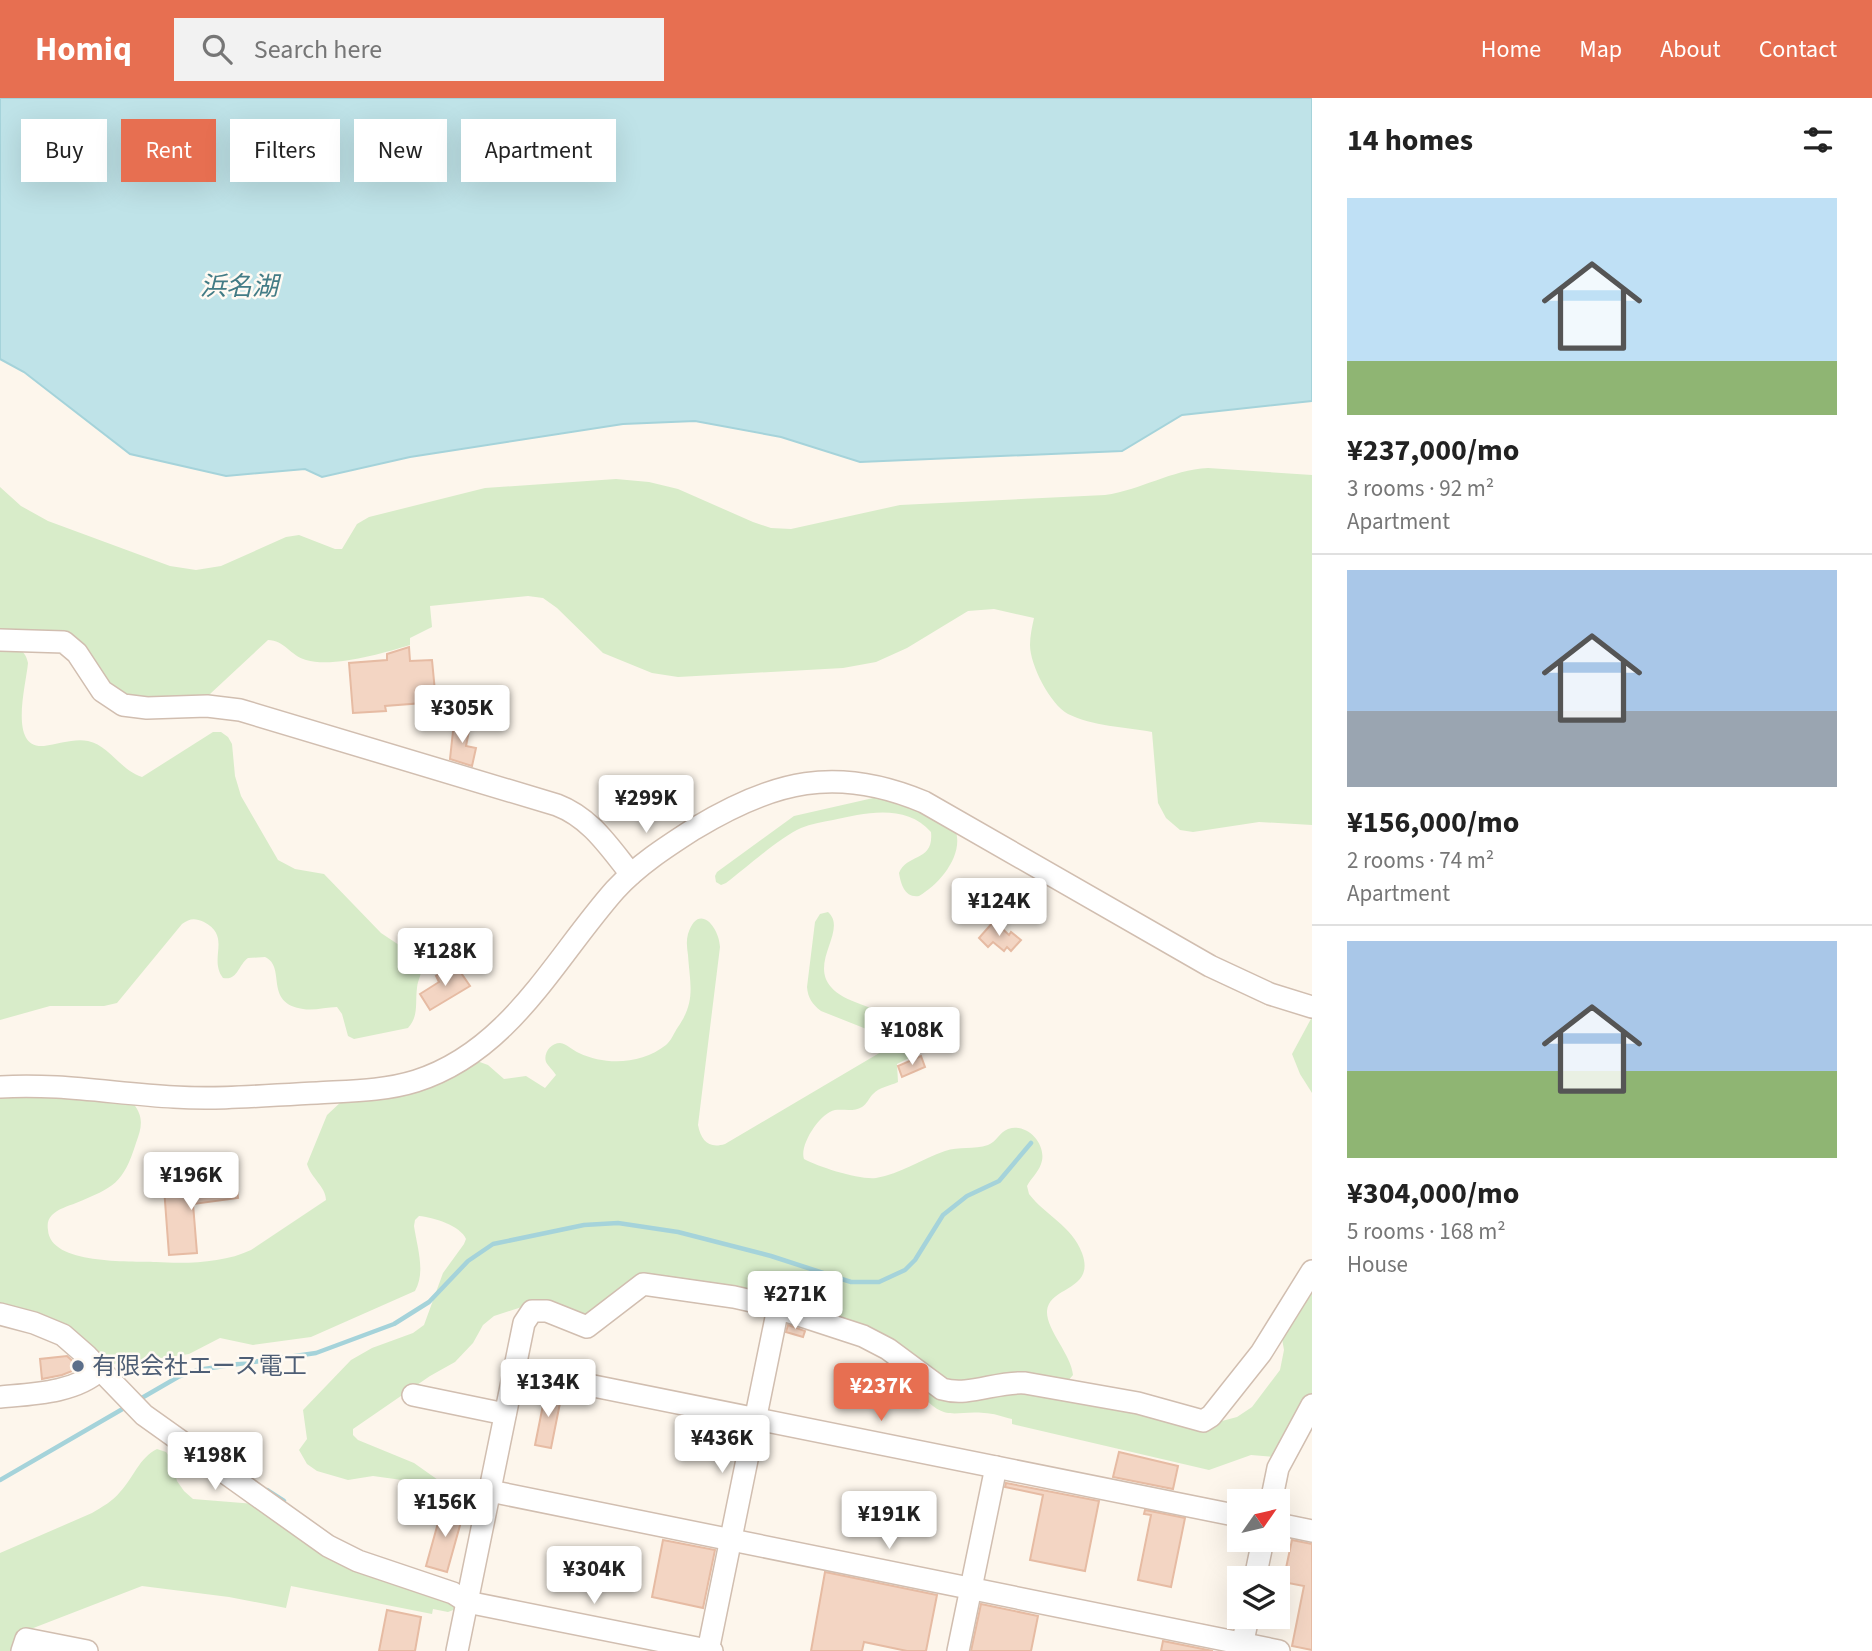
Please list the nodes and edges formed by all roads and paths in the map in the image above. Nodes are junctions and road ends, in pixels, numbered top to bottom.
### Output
1 (0, 640) edge
2 (631, 874) junction
3 (1312, 1007) edge
4 (0, 1087) edge
5 (1312, 1271) edge
6 (778, 1308) junction
7 (0, 1314) edge
8 (100, 1370) junction
9 (514, 1370) junction
10 (413, 1395) dead end
11 (0, 1397) edge
12 (505, 1414) junction
13 (1309, 1416) edge
14 (755, 1419) junction
15 (996, 1467) junction
16 (1274, 1489) edge
17 (490, 1491) junction
18 (1227, 1514) edge
19 (1290, 1526) edge
20 (1312, 1531) edge
21 (731, 1540) junction
22 (971, 1589) junction
23 (467, 1602) junction
24 (1245, 1629) edge
25 (1241, 1647) edge
26 (22, 1651) edge
27 (87, 1651) edge
28 (457, 1651) edge
29 (710, 1651) edge
30 (958, 1651) edge
31 (1279, 1651) edge

1 - 2 street
2 - 3 street
2 - 4 street
5 - 6 street
6 - 9 street
6 - 14 street
7 - 8 street
8 - 11 street
8 - 23 street
9 - 12 street
9 - 14 street
10 - 12 street
12 - 17 street
13 - 16 street
14 - 15 street
14 - 21 street
15 - 18 street
15 - 22 street
17 - 21 street
17 - 23 street
19 - 20 street
21 - 22 street
21 - 29 street
22 - 25 street
22 - 30 street
23 - 28 street
23 - 29 street
24 - 25 street
25 - 31 street
26 - 27 street

